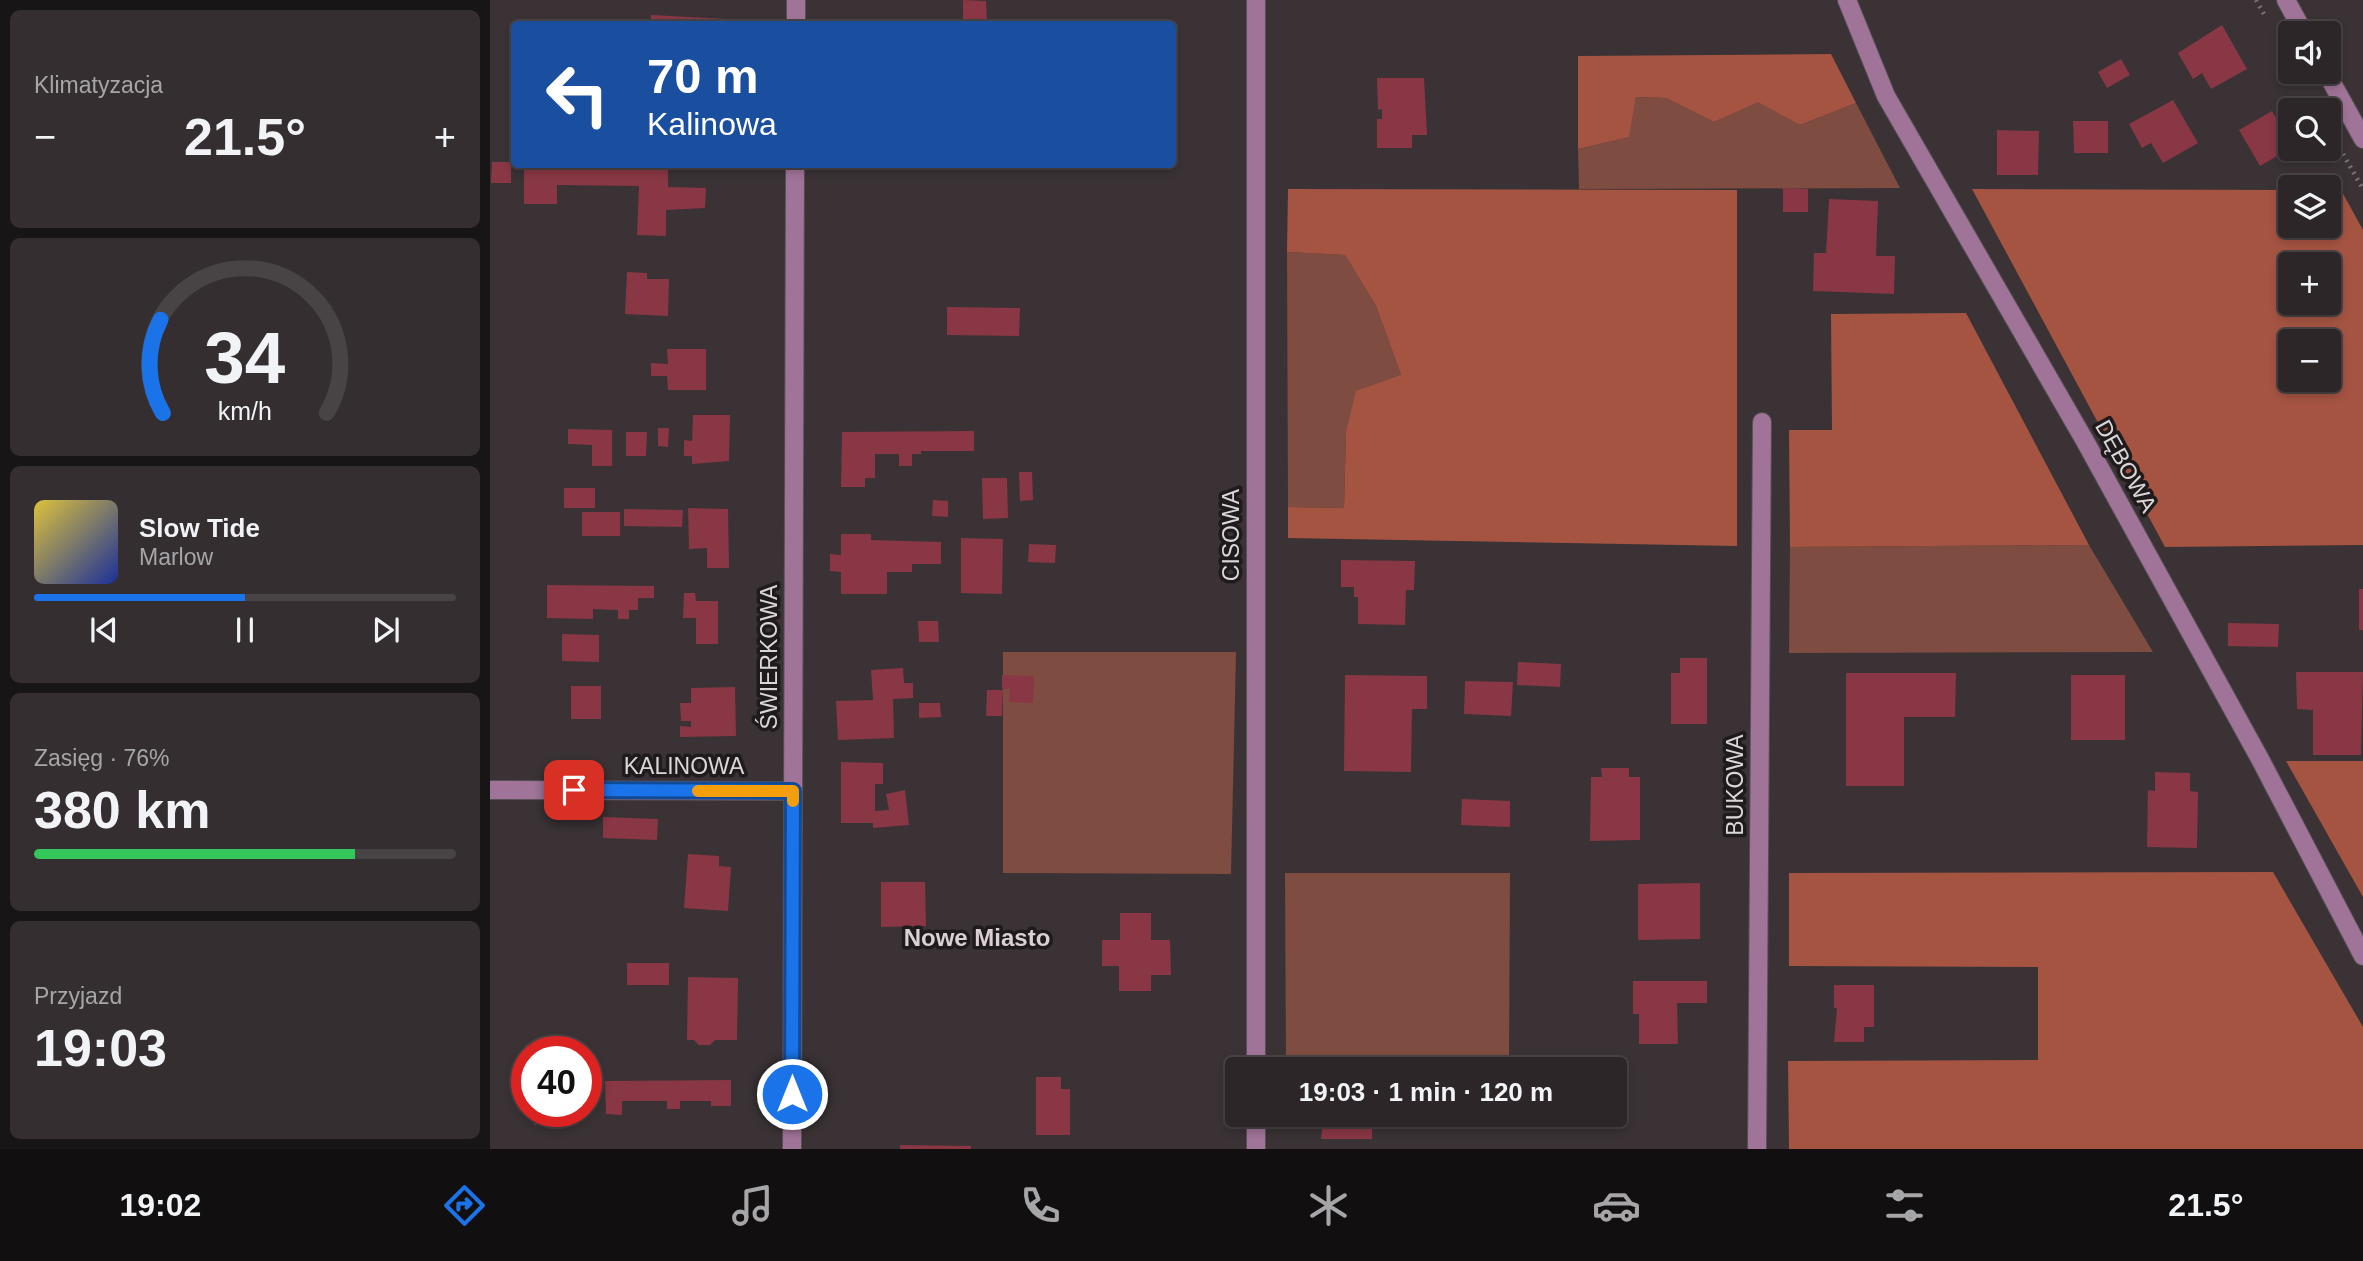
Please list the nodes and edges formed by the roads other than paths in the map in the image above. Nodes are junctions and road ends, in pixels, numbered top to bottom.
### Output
1 (796, 0) edge
2 (1256, 0) edge
3 (1847, 0) edge
4 (2286, 0) edge
5 (796, 21) edge
6 (2297, 21) edge
7 (2333, 84) edge
8 (2363, 139) edge
9 (795, 168) edge
10 (1762, 422) dead end
11 (490, 790) edge
12 (793, 791) junction
13 (2363, 956) edge
14 (1256, 1057) edge
15 (1256, 1127) edge
16 (792, 1149) edge
17 (1256, 1149) edge
18 (1757, 1149) edge

1 - 5 street
2 - 14 street, CISOWA
3 - 13 street, DĘBOWA
4 - 6 street
7 - 8 street
9 - 12 street, ŚWIERKOWA
10 - 18 street, BUKOWA
11 - 12 street, KALINOWA
12 - 16 street, ŚWIERKOWA
15 - 17 street

